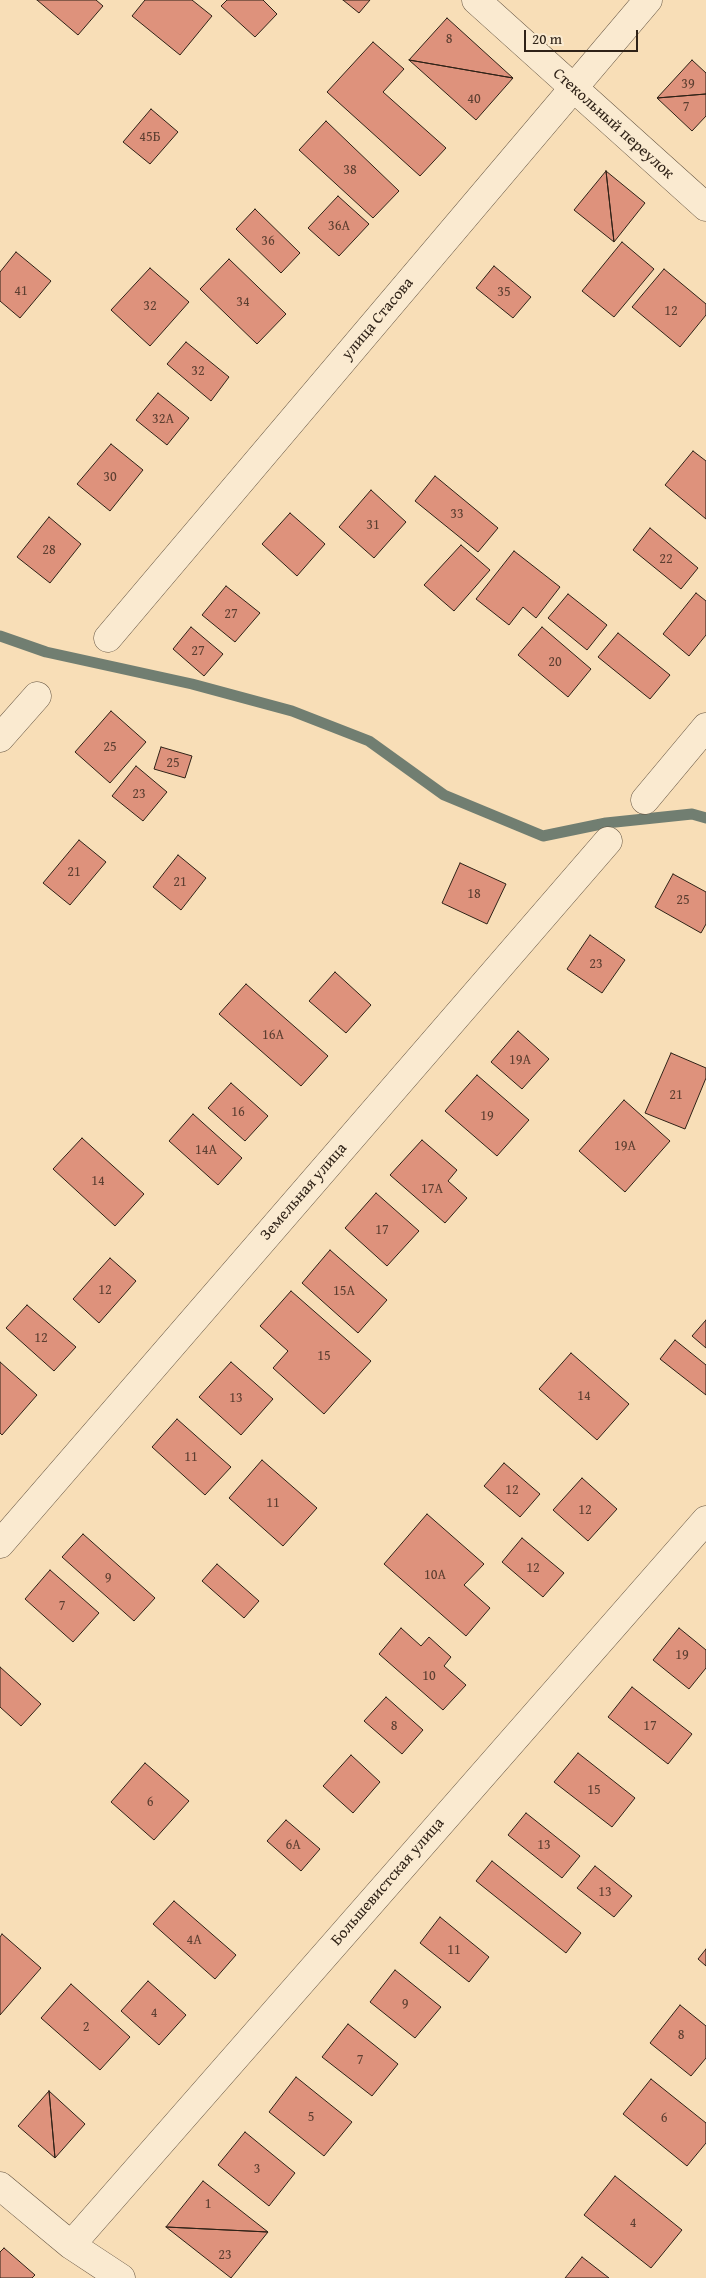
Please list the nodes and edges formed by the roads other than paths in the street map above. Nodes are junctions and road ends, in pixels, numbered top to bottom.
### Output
1 (476, 0) edge
2 (648, 0) edge
3 (573, 88) junction
4 (706, 207) edge
5 (108, 638) dead end
6 (37, 696) dead end
7 (706, 728) edge
8 (0, 738) edge
9 (645, 800) dead end
10 (608, 841) dead end
11 (706, 1520) edge
12 (0, 1544) edge
13 (0, 2186) edge
14 (71, 2245) junction
15 (120, 2278) edge

1 - 3 street, Стекольный переулок
2 - 3 street, улица Стасова
3 - 4 street, Стекольный переулок
3 - 5 street, улица Стасова
6 - 8 street
7 - 9 street
10 - 12 street, Земельная улица
11 - 14 street, Большевистская улица
13 - 14 street
14 - 15 street

